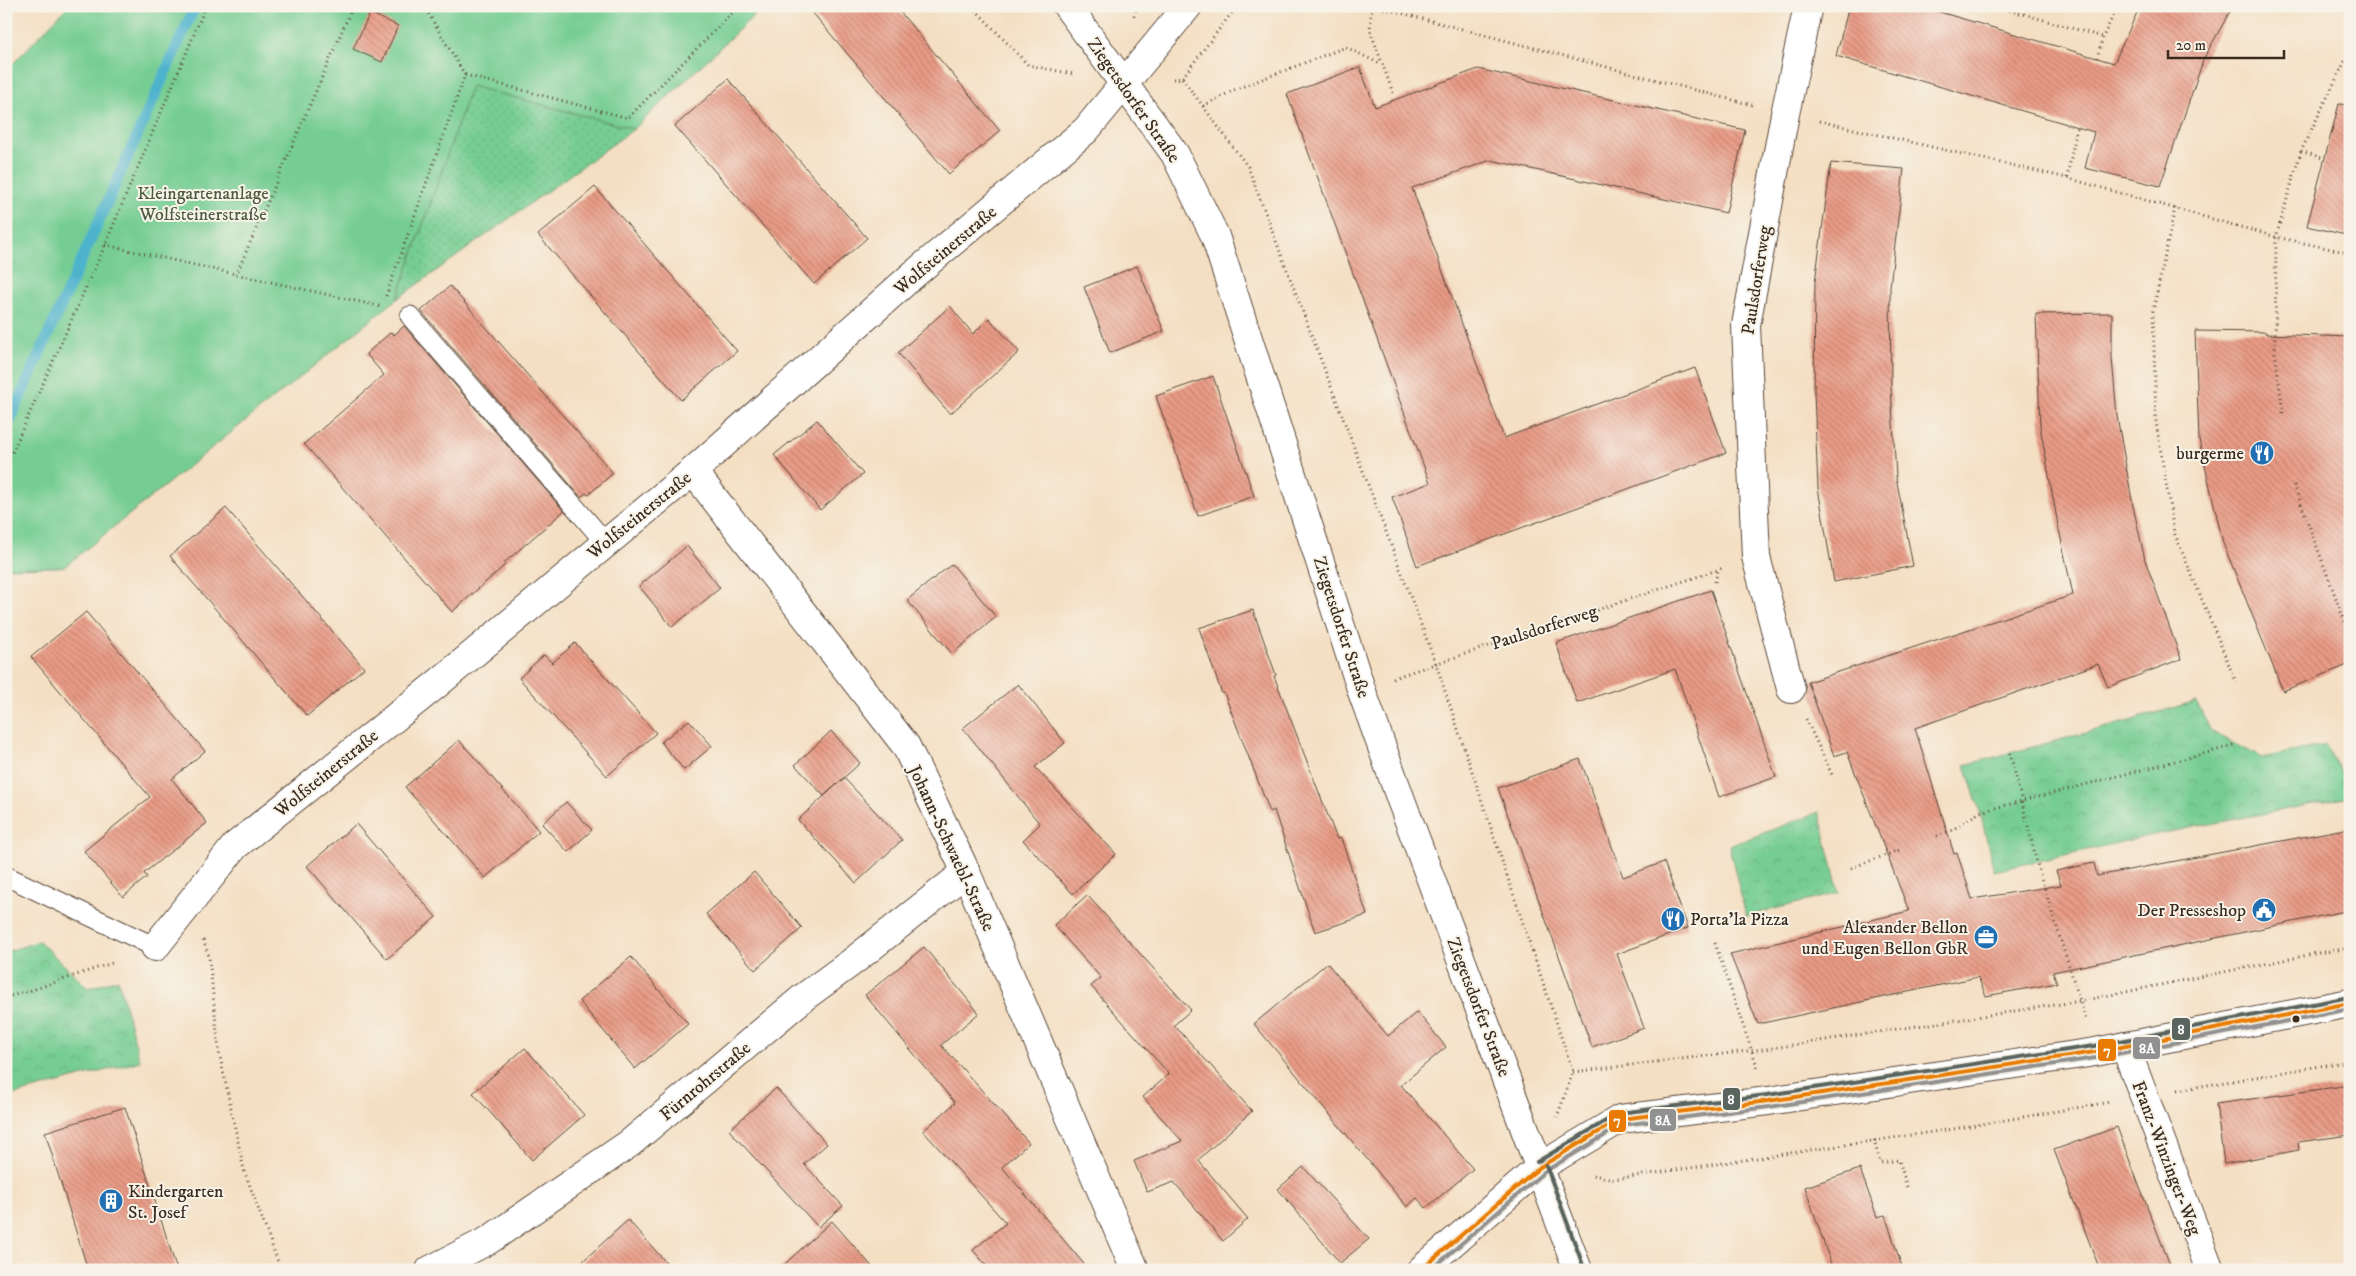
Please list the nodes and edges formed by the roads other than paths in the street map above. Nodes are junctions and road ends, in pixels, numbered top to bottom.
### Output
1 (1066, 6) edge
2 (1188, 6) edge
3 (1808, 6) edge
4 (1125, 84) junction
5 (410, 316) dead end
6 (693, 471) junction
7 (605, 542) junction
8 (1791, 688) road end
9 (966, 872) junction
10 (6, 876) edge
11 (155, 947) joint
12 (2350, 1003) edge
13 (2125, 1046) junction
14 (1540, 1167) junction
15 (430, 1270) edge
16 (1135, 1270) edge
17 (1421, 1270) edge
18 (1578, 1270) edge
19 (2210, 1270) edge

1 - 4 street, Ziegetsdorfer Straße
2 - 4 street, Wolfsteinerstraße
3 - 8 street, Paulsdorferweg
4 - 6 street, Wolfsteinerstraße
4 - 14 street, Ziegetsdorfer Straße
5 - 7 lane
6 - 7 street, Wolfsteinerstraße
6 - 9 street, Johann-Schwaebl-Straße
7 - 11 street, Wolfsteinerstraße
9 - 15 street, Fürnrohrstraße
9 - 16 street, Johann-Schwaebl-Straße
10 - 11 lane
12 - 13 street
13 - 14 street
13 - 19 street, Franz-Winzinger-Weg
14 - 17 street
14 - 18 street, Ziegetsdorfer Straße

